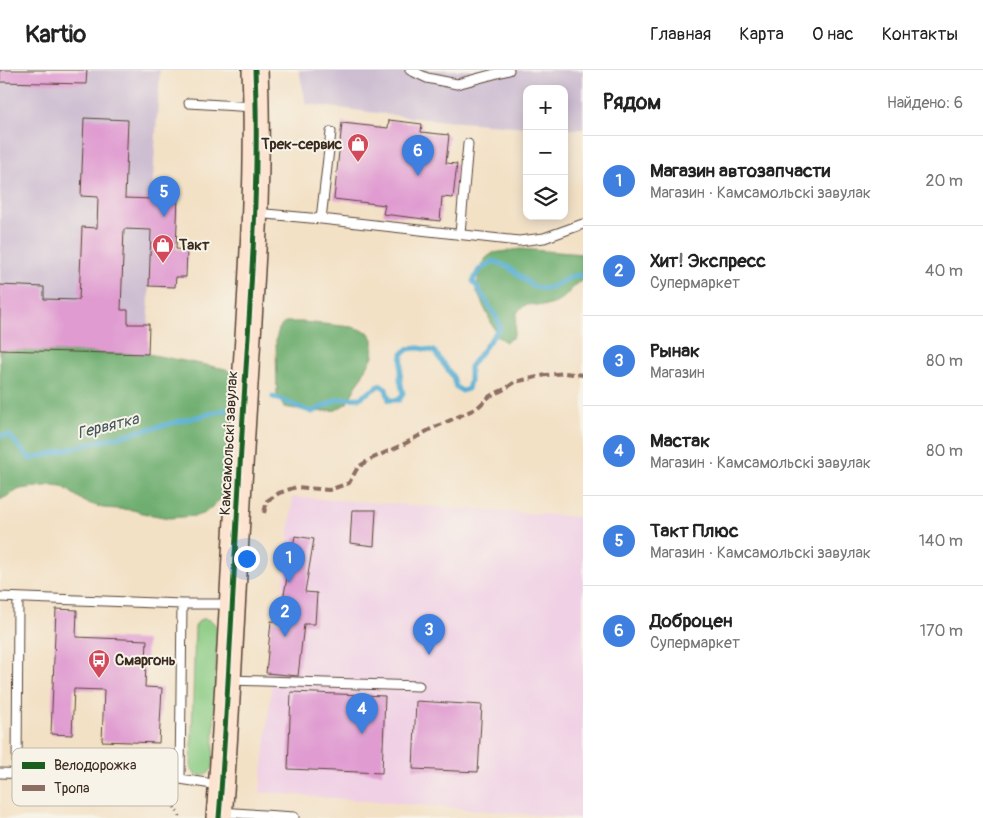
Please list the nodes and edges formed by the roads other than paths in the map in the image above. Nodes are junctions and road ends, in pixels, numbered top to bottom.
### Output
1 (255, 70) edge
2 (410, 70) edge
3 (509, 70) edge
4 (188, 103) dead end
5 (257, 107) junction
6 (331, 132) dead end
7 (468, 144) dead end
8 (255, 213) junction
9 (321, 219) junction
10 (583, 224) edge
11 (460, 234) junction
12 (0, 597) edge
13 (18, 598) junction
14 (182, 604) junction
15 (232, 604) junction
16 (229, 680) junction
17 (419, 686) dead end
18 (17, 748) edge
19 (180, 779) joint
20 (221, 786) junction
21 (219, 815) edge
22 (294, 818) edge

1 - 5 street, Камсамольскі завулак
2 - 3 lane
4 - 5 lane
5 - 8 street, Камсамольскі завулак
6 - 9 lane
7 - 11 lane
8 - 9 lane
8 - 15 street, Камсамольскі завулак
9 - 11 lane
10 - 11 lane
12 - 13 lane
13 - 14 lane
13 - 18 lane
14 - 15 lane
14 - 19 lane
15 - 16 street, Камсамольскі завулак
16 - 17 lane
16 - 20 street, Камсамольскі завулак
19 - 20 lane
20 - 21 street, Камсамольскі завулак
21 - 22 lane

